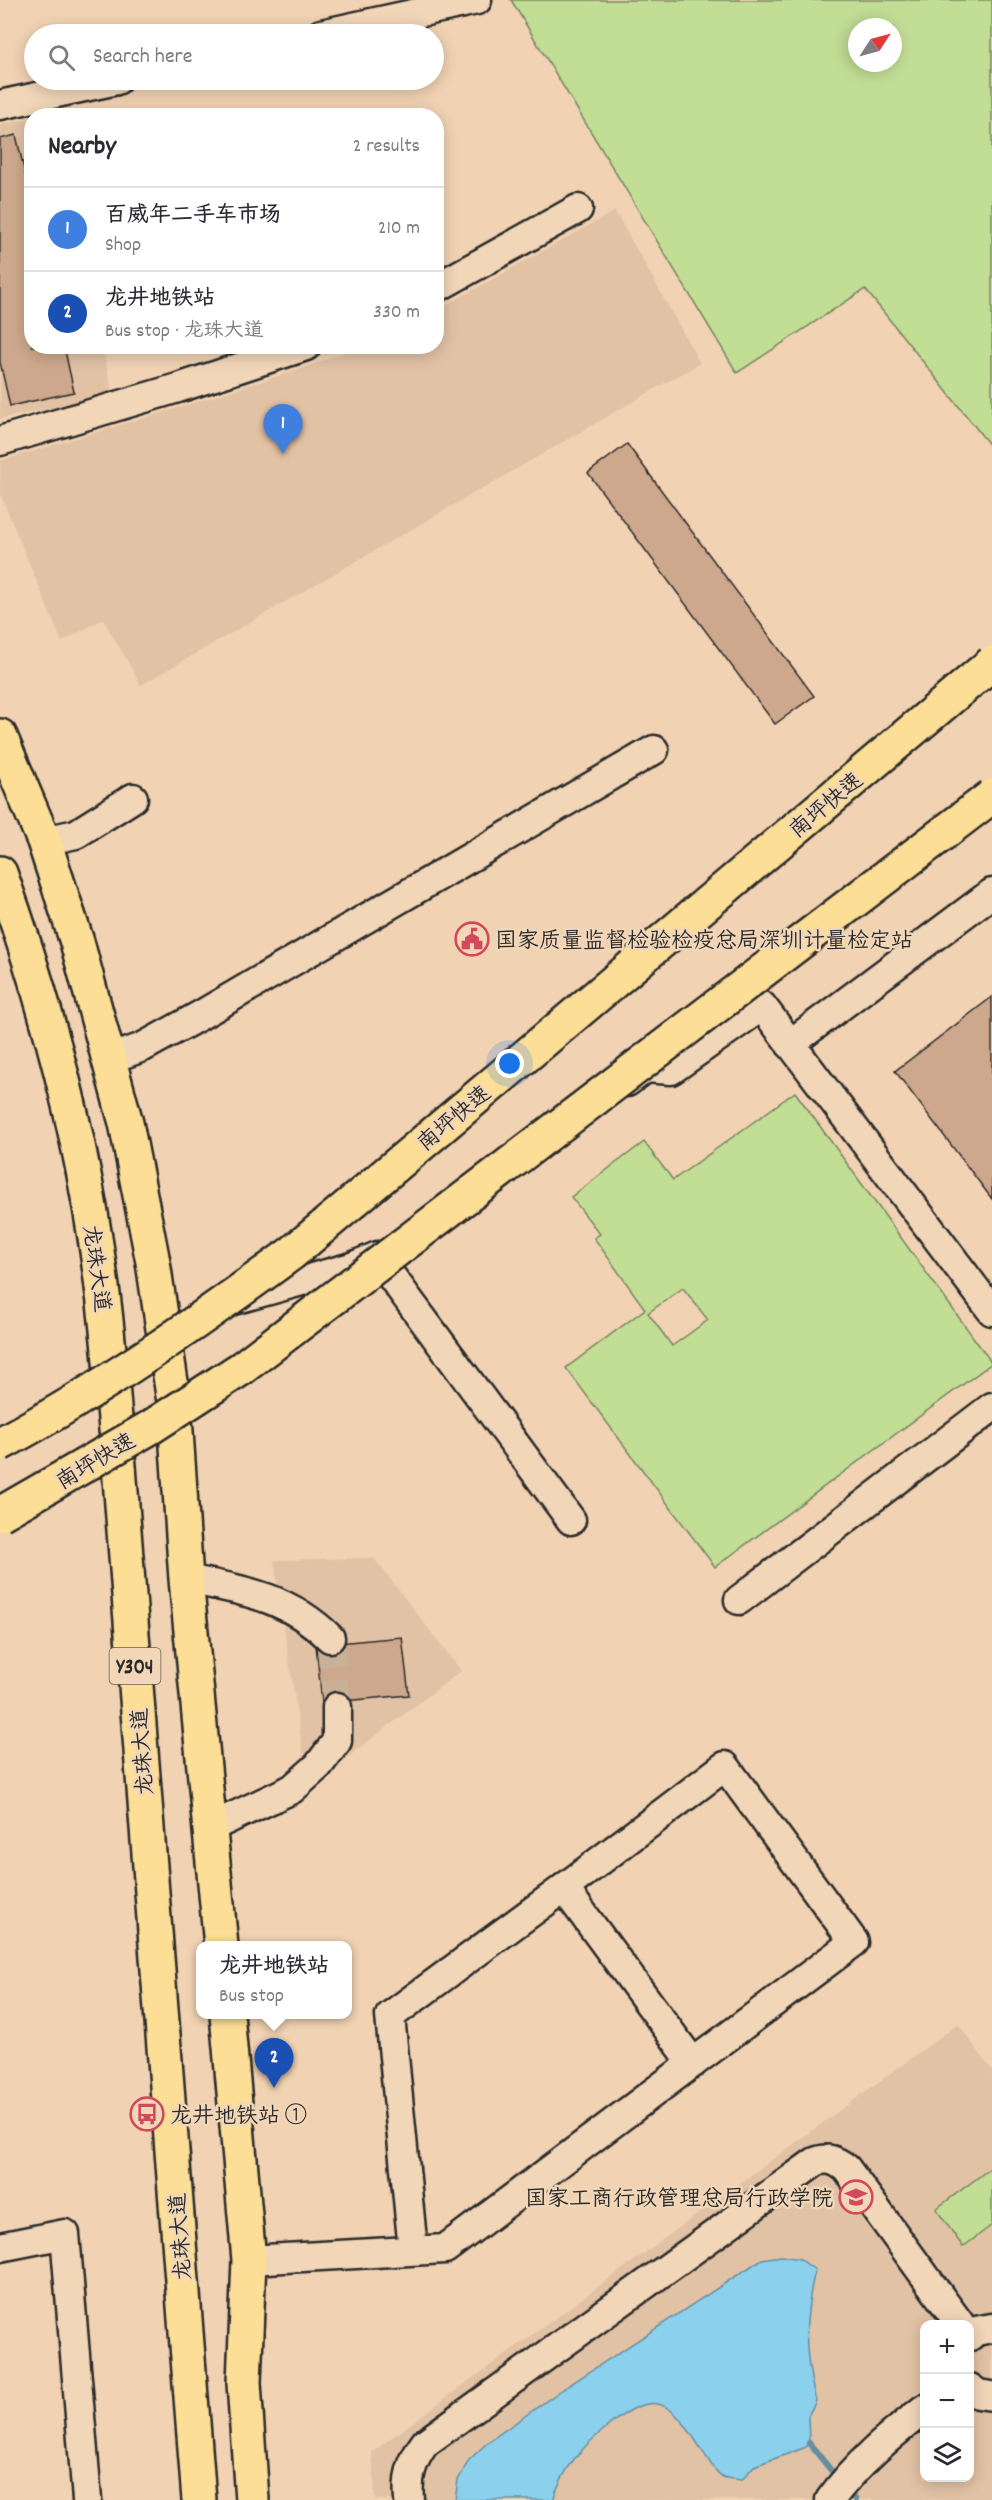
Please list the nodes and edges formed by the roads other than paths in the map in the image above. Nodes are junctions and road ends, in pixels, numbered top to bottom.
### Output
1 (477, 0) edge
2 (423, 6) edge
3 (357, 24) edge
4 (70, 90) edge
5 (0, 105) edge
6 (578, 209) dead end
7 (444, 284) edge
8 (282, 354) edge
9 (0, 441) edge
10 (992, 663) edge
11 (0, 736) edge
12 (654, 750) dead end
13 (992, 796) edge
14 (133, 798) dead end
15 (992, 810) edge
16 (44, 841) junction
17 (0, 873) edge
18 (990, 898) edge
19 (790, 1044) junction
20 (109, 1059) junction
21 (646, 1068) junction
22 (377, 1257) junction
23 (992, 1311) edge
24 (162, 1319) junction
25 (992, 1407) edge
26 (0, 1444) edge
27 (0, 1514) edge
28 (571, 1520) dead end
29 (186, 1579) junction
30 (739, 1600) dead end
31 (330, 1638) tunnel mouth
32 (337, 1707) tunnel mouth
33 (210, 1828) junction
34 (564, 1888) junction
35 (220, 1941) edge
36 (227, 2019) edge
37 (693, 2063) junction
38 (0, 2247) edge
39 (413, 2250) junction
40 (249, 2260) junction
41 (956, 2320) edge
42 (992, 2328) edge
43 (974, 2332) edge
44 (974, 2391) edge
45 (992, 2396) edge
46 (920, 2412) edge
47 (194, 2490) edge
48 (87, 2500) edge
49 (252, 2500) edge
50 (409, 2500) edge
51 (830, 2500) edge

1 - 2 street
2 - 3 street
4 - 5 street
6 - 7 street
8 - 9 street
10 - 26 main road, 南坪快速, bridge
11 - 16 main road
12 - 20 street
13 - 27 main road, 南坪快速, bridge
14 - 16 street
15 - 21 street
16 - 20 main road
17 - 47 main road, 龙珠大道 / Y304
18 - 19 street
19 - 21 street
19 - 23 street
20 - 24 main road
21 - 22 street
22 - 24 street
22 - 28 street
24 - 29 main road
25 - 30 street
29 - 31 street
29 - 33 main road
32 - 33 street
33 - 35 main road
34 - 37 street
34 - 37 street
34 - 39 street
36 - 40 main road
37 - 39 street
38 - 48 street
39 - 40 street
40 - 49 main road
41 - 50 street
42 - 43 street
44 - 45 street
46 - 51 street

